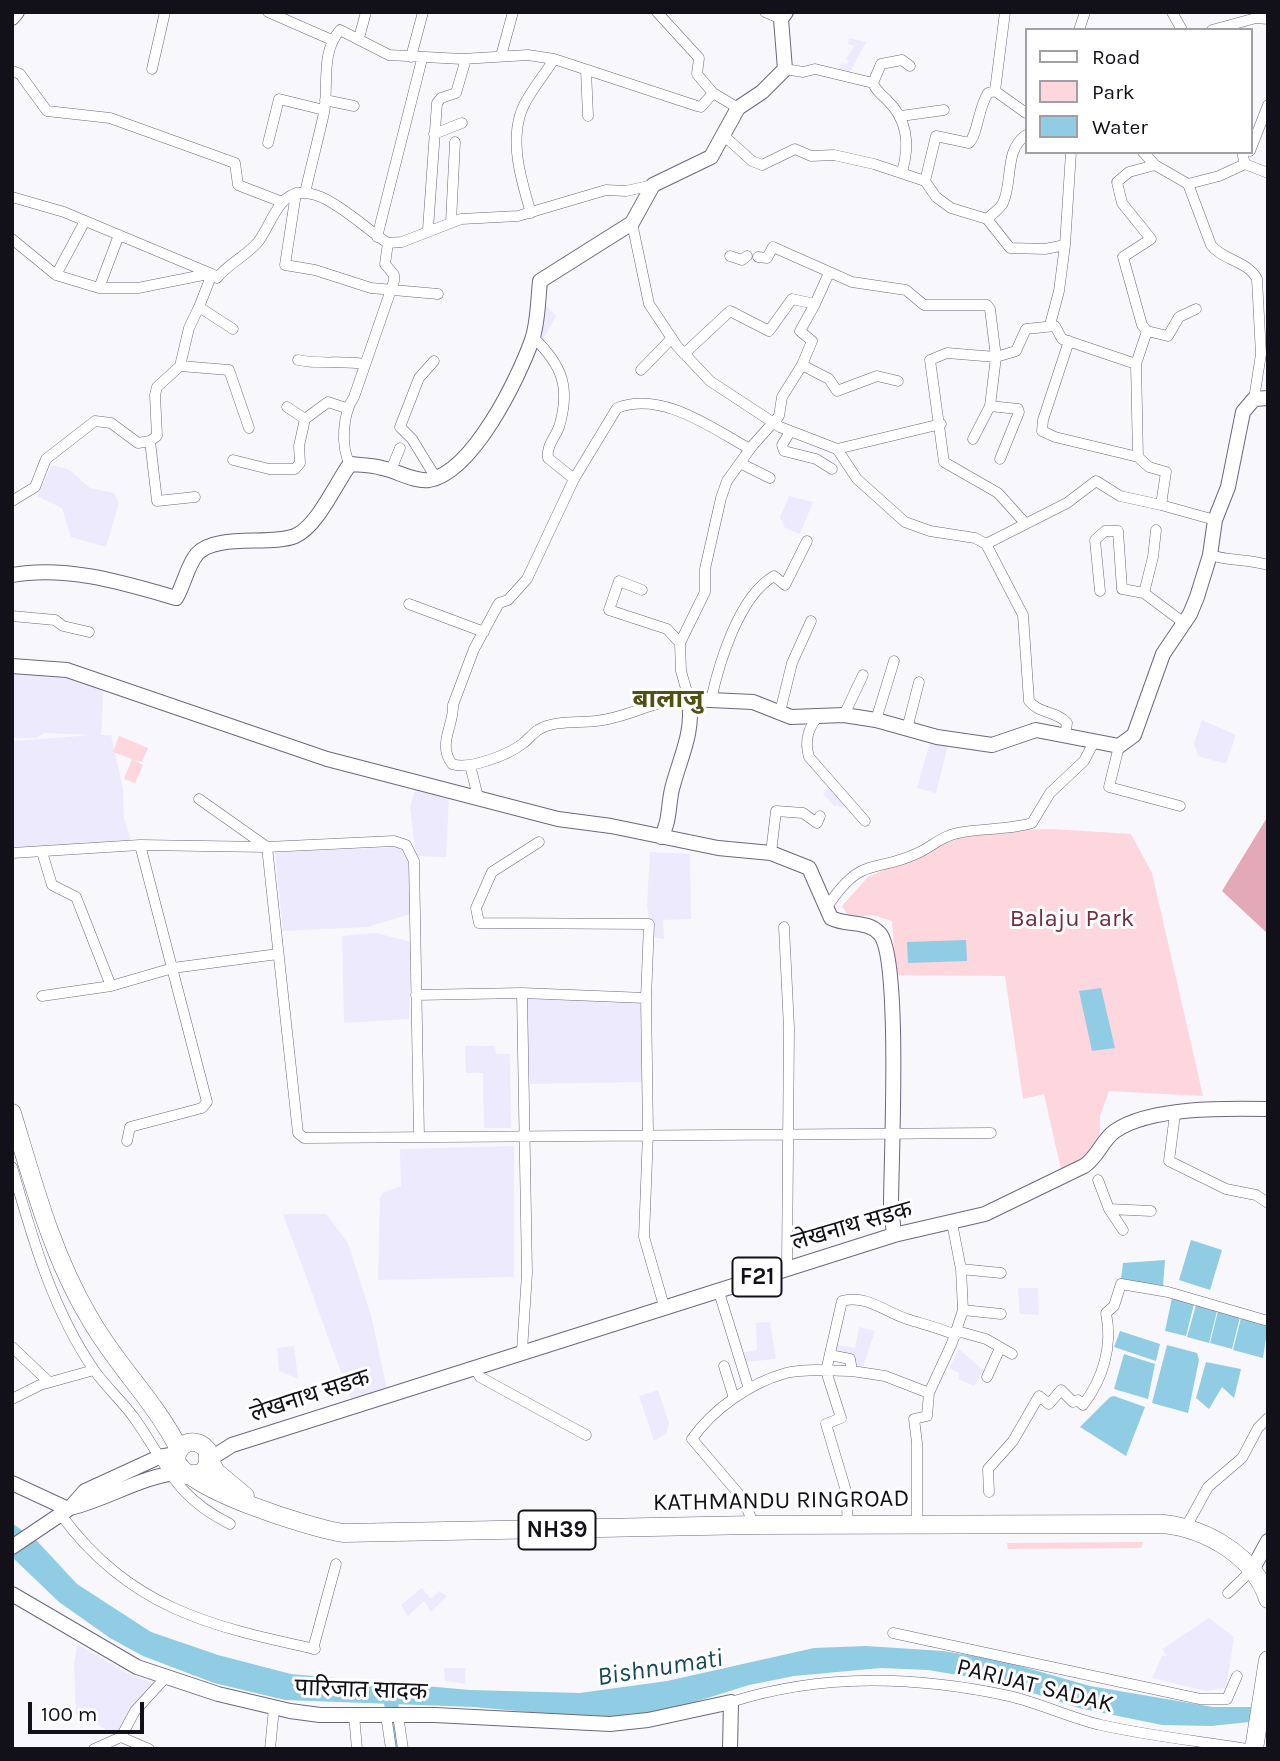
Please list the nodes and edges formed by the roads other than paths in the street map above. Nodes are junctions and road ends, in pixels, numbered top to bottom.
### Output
1 (17, 12) edge
2 (165, 12) edge
3 (268, 12) edge
4 (366, 12) edge
5 (424, 12) edge
6 (513, 12) edge
7 (657, 12) edge
8 (765, 12) edge
9 (1005, 12) edge
10 (1172, 12) edge
11 (784, 16) edge
12 (12, 18) edge
13 (1268, 19) edge
14 (1181, 28) edge
15 (1219, 28) edge
16 (359, 38) junction
17 (332, 40) junction
18 (501, 57) junction
19 (417, 58) junction
20 (466, 59) junction
21 (554, 59) junction
22 (910, 66) dead end
23 (152, 69) dead end
24 (785, 69) junction
25 (586, 70) junction
26 (12, 71) edge
27 (873, 83) junction
28 (992, 92) junction
29 (713, 93) junction
30 (325, 105) junction
31 (1268, 105) edge
32 (354, 106) dead end
33 (738, 108) junction
34 (944, 110) dead end
35 (1024, 110) edge
36 (588, 116) dead end
37 (901, 116) junction
38 (462, 123) dead end
39 (434, 134) junction
40 (1024, 137) edge
41 (726, 138) junction
42 (454, 142) dead end
43 (268, 143) dead end
44 (1252, 147) edge
45 (1071, 154) edge
46 (1145, 154) edge
47 (1242, 154) edge
48 (1249, 154) edge
49 (1245, 164) junction
50 (1155, 165) junction
51 (902, 172) junction
52 (1268, 173) edge
53 (925, 181) junction
54 (1188, 184) junction
55 (653, 185) junction
56 (300, 193) junction
57 (12, 197) edge
58 (282, 202) junction
59 (531, 213) junction
60 (987, 219) junction
61 (85, 221) junction
62 (451, 222) junction
63 (632, 223) junction
64 (428, 229) junction
65 (119, 235) junction
66 (377, 237) junction
67 (12, 239) edge
68 (388, 243) junction
69 (1065, 245) junction
70 (730, 256) dead end
71 (747, 256) dead end
72 (758, 257) dead end
73 (212, 274) junction
74 (56, 275) junction
75 (833, 275) junction
76 (99, 288) junction
77 (392, 288) junction
78 (438, 294) dead end
79 (815, 304) junction
80 (199, 307) junction
81 (1196, 309) dead end
82 (1050, 325) junction
83 (233, 329) dead end
84 (1147, 331) junction
85 (533, 337) junction
86 (672, 338) junction
87 (1069, 341) junction
88 (684, 354) junction
89 (996, 357) junction
90 (298, 360) dead end
91 (434, 361) dead end
92 (364, 364) junction
93 (1136, 364) junction
94 (802, 365) junction
95 (180, 366) junction
96 (641, 370) dead end
97 (898, 381) dead end
98 (1261, 398) edge
99 (990, 406) junction
100 (287, 407) dead end
101 (346, 408) junction
102 (305, 419) junction
103 (774, 424) junction
104 (941, 424) junction
105 (249, 428) dead end
106 (790, 432) junction
107 (973, 439) dead end
108 (150, 441) junction
109 (400, 448) dead end
110 (750, 449) junction
111 (838, 449) junction
112 (1138, 457) junction
113 (1000, 459) dead end
114 (233, 460) dead end
115 (740, 463) junction
116 (350, 464) junction
117 (832, 469) dead end
118 (391, 470) junction
119 (436, 478) junction
120 (770, 478) dead end
121 (574, 479) junction
122 (195, 497) dead end
123 (12, 501) edge
124 (1161, 505) junction
125 (1215, 520) junction
126 (1025, 523) junction
127 (1156, 530) dead end
128 (807, 541) dead end
129 (986, 544) junction
130 (1210, 555) junction
131 (1268, 565) edge
132 (12, 575) edge
133 (642, 590) dead end
134 (1100, 591) dead end
135 (1143, 593) junction
136 (409, 604) dead end
137 (12, 617) edge
138 (811, 621) dead end
139 (1184, 623) junction
140 (89, 632) dead end
141 (484, 632) junction
142 (680, 643) junction
143 (894, 661) dead end
144 (12, 666) edge
145 (863, 675) dead end
146 (919, 682) dead end
147 (689, 699) junction
148 (711, 700) junction
149 (780, 712) junction
150 (820, 714) junction
151 (844, 715) junction
152 (876, 720) junction
153 (907, 729) junction
154 (1065, 737) junction
155 (1094, 742) junction
156 (1118, 746) junction
157 (470, 765) junction
158 (478, 797) junction
159 (199, 799) dead end
160 (1180, 806) dead end
161 (820, 816) dead end
162 (865, 821) dead end
163 (661, 836) junction
164 (539, 842) dead end
165 (140, 845) junction
166 (267, 847) junction
167 (42, 852) junction
168 (12, 853) edge
169 (771, 853) junction
170 (827, 907) junction
171 (784, 927) dead end
172 (278, 954) junction
173 (173, 968) junction
174 (111, 986) junction
175 (522, 993) junction
176 (416, 995) junction
177 (42, 996) dead end
178 (646, 998) junction
179 (1268, 1109) edge
180 (12, 1113) edge
181 (1175, 1114) junction
182 (649, 1133) junction
183 (786, 1133) junction
184 (991, 1133) dead end
185 (892, 1135) junction
186 (419, 1136) junction
187 (525, 1136) junction
188 (127, 1141) dead end
189 (17, 1163) edge
190 (1098, 1180) dead end
191 (1268, 1203) edge
192 (1109, 1209) junction
193 (1151, 1211) dead end
194 (952, 1223) junction
195 (1123, 1230) dead end
196 (894, 1234) junction
197 (787, 1268) junction
198 (961, 1269) junction
199 (1001, 1273) dead end
200 (718, 1289) junction
201 (664, 1306) junction
202 (963, 1310) junction
203 (1001, 1314) dead end
204 (1268, 1321) edge
205 (956, 1333) junction
206 (12, 1347) edge
207 (1000, 1348) junction
208 (522, 1351) junction
209 (1012, 1354) dead end
210 (830, 1355) junction
211 (724, 1366) dead end
212 (474, 1367) junction
213 (94, 1370) junction
214 (826, 1371) junction
215 (852, 1371) junction
216 (987, 1377) dead end
217 (50, 1382) junction
218 (750, 1389) junction
219 (929, 1393) junction
220 (734, 1398) junction
221 (12, 1399) edge
222 (155, 1409) junction
223 (1268, 1418) edge
224 (586, 1435) dead end
225 (205, 1452) junction
226 (171, 1453) junction
227 (179, 1474) junction
228 (12, 1483) edge
229 (989, 1492) dead end
230 (268, 1513) junction
231 (62, 1514) junction
232 (230, 1524) dead end
233 (917, 1524) junction
234 (754, 1525) junction
235 (848, 1525) junction
236 (1186, 1527) junction
237 (1268, 1541) edge
238 (12, 1547) edge
239 (336, 1564) dead end
240 (1252, 1570) junction
241 (1228, 1593) dead end
242 (12, 1594) edge
243 (1268, 1599) edge
244 (893, 1633) dead end
245 (1268, 1660) edge
246 (167, 1676) junction
247 (1237, 1676) dead end
248 (731, 1702) junction
249 (274, 1708) junction
250 (354, 1715) junction
251 (393, 1715) junction
252 (121, 1737) junction
253 (94, 1749) edge
254 (149, 1749) edge
255 (270, 1749) edge
256 (357, 1749) edge
257 (391, 1749) edge
258 (403, 1749) edge
259 (730, 1749) edge
260 (1248, 1749) edge
261 (1254, 1749) edge

1 - 12 street
2 - 23 street
3 - 17 street
4 - 16 street
5 - 19 street
6 - 18 street
7 - 29 street
8 - 11 street
9 - 28 street
10 - 14 street
11 - 24 street
13 - 15 street
16 - 17 street
16 - 19 street
17 - 30 street
18 - 20 street
18 - 21 street
19 - 20 street
19 - 66 street
20 - 39 street
21 - 25 street
21 - 59 street
22 - 27 street
24 - 27 street
24 - 33 street
25 - 29 street
25 - 36 street
26 - 58 street
27 - 37 street
28 - 35 street
28 - 53 street
29 - 33 street
30 - 32 street
30 - 43 street
30 - 56 street
31 - 44 street
33 - 41 street
34 - 37 street
37 - 51 street
38 - 39 street
39 - 64 street
40 - 60 street
41 - 51 street
41 - 55 street
42 - 62 street
45 - 69 street
46 - 50 street
47 - 49 street
48 - 49 street
49 - 52 street
49 - 54 street
50 - 54 street
50 - 84 street
51 - 53 street
53 - 60 street
54 - 98 street
55 - 59 street
55 - 63 street
56 - 58 street
56 - 66 street
56 - 77 street
57 - 61 street
58 - 73 street
59 - 62 street
60 - 69 street
61 - 65 street
61 - 74 street
62 - 64 street
63 - 85 street
63 - 86 street
64 - 68 street
65 - 73 street
65 - 76 street
66 - 68 street
67 - 74 street
68 - 77 street
69 - 82 street
70 - 71 street
72 - 75 street
73 - 76 street
73 - 80 street
74 - 76 street
75 - 79 street
75 - 89 street
77 - 78 street
77 - 92 street
79 - 88 street
79 - 94 street
80 - 83 street
80 - 95 street
81 - 84 street
82 - 87 street
82 - 89 street
84 - 93 street
85 - 119 street
85 - 121 street
86 - 88 street
86 - 96 street
87 - 93 street
87 - 112 street
88 - 103 street
89 - 99 street
89 - 104 street
90 - 92 street
91 - 119 street
92 - 101 street
93 - 112 street
94 - 97 street
94 - 103 street
95 - 105 street
95 - 108 street
98 - 125 street
99 - 107 street
99 - 113 street
100 - 102 street
101 - 102 street
101 - 116 street
102 - 114 street
103 - 106 street
103 - 110 street
104 - 111 street
104 - 126 street
106 - 111 street
106 - 117 street
108 - 122 street
108 - 123 street
109 - 118 street
110 - 115 street
110 - 121 street
111 - 129 street
112 - 124 street
115 - 120 street
115 - 142 street
116 - 118 street
116 - 132 street
118 - 119 street
121 - 141 street
124 - 125 street
124 - 126 street
125 - 130 street
126 - 129 street
127 - 135 street
128 - 148 street
129 - 154 street
130 - 131 street
130 - 139 street
133 - 142 street
134 - 135 street
135 - 139 street
136 - 141 street
137 - 140 street
138 - 149 street
139 - 156 street
141 - 157 street
142 - 147 street
143 - 152 street
144 - 158 street
145 - 151 street
146 - 153 street
147 - 148 street
147 - 157 street
147 - 163 street
148 - 149 street
149 - 150 street
150 - 151 street
150 - 162 street
151 - 152 street
152 - 153 street
153 - 154 street
154 - 155 street
155 - 156 street
155 - 170 street
156 - 160 street
157 - 158 street
158 - 163 street
159 - 166 street
161 - 169 street
163 - 169 street
164 - 178 street
165 - 166 street
165 - 167 street
165 - 173 street
166 - 172 street
166 - 176 street
167 - 168 street
167 - 174 street
169 - 170 street
170 - 185 street
171 - 183 street
172 - 173 street
172 - 186 street
173 - 174 street
173 - 188 street
174 - 177 street
175 - 176 street
175 - 178 street
175 - 187 street
176 - 186 street
178 - 182 street
179 - 181 street, लेखनाथ सडक / F21
180 - 189 highway, KATHMANDU RINGROAD / NH39
181 - 191 street
181 - 194 street, लेखनाथ सडक / F21
182 - 183 street
182 - 187 street
182 - 201 street
183 - 185 street
183 - 197 street
184 - 185 street
185 - 196 street
186 - 187 street
187 - 208 street
189 - 213 street
189 - 222 highway, KATHMANDU RINGROAD / NH39
190 - 192 street
192 - 193 street
192 - 195 street
194 - 196 street, लेखनाथ सडक / F21
194 - 198 street
196 - 197 street, लेखनाथ सडक / F21
197 - 200 street, लेखनाथ सडक / F21
198 - 199 street
198 - 202 street
200 - 201 street, लेखनाथ सडक / F21
200 - 218 street
201 - 208 street, लेखनाथ सडक / F21
202 - 203 street
202 - 205 street
204 - 229 street
205 - 207 street
205 - 210 street
205 - 219 street
206 - 217 street
207 - 209 street
207 - 216 street
208 - 212 street, लेखनाथ सडक / F21
210 - 214 street
210 - 215 street
211 - 220 street
212 - 224 street
212 - 225 street, लेखनाथ सडक / F21
213 - 217 street
213 - 226 street
214 - 215 street
214 - 218 street
214 - 235 street
215 - 219 street
217 - 221 street
218 - 220 street
219 - 233 street
220 - 234 street
222 - 225 highway, KATHMANDU RINGROAD / NH39
222 - 226 highway, KATHMANDU RINGROAD / NH39
223 - 236 street
225 - 226 highway
225 - 227 highway
225 - 230 highway, KATHMANDU RINGROAD / NH39
226 - 227 highway, KATHMANDU RINGROAD / NH39
226 - 231 street
227 - 230 highway, KATHMANDU RINGROAD / NH39
227 - 231 street
227 - 232 street
228 - 231 street
230 - 234 highway, KATHMANDU RINGROAD / NH39
231 - 238 street
231 - 239 street
233 - 235 highway, KATHMANDU RINGROAD / NH39
233 - 236 highway, KATHMANDU RINGROAD / NH39
234 - 235 highway, KATHMANDU RINGROAD / NH39
236 - 240 highway, KATHMANDU RINGROAD / NH39
237 - 240 street
240 - 241 street
240 - 243 highway, KATHMANDU RINGROAD / NH39
242 - 246 street, पारिजात सादक
244 - 247 street
245 - 261 highway
246 - 249 street, पारिजात सादक
246 - 252 street
248 - 251 street, पारिजात सादक
248 - 259 street
248 - 260 street, PARIJAT SADAK
249 - 250 street, पारिजात सादक
249 - 255 street
250 - 251 street, पारिजात सादक
250 - 256 street
251 - 257 street
251 - 258 street
252 - 253 street
252 - 254 street

